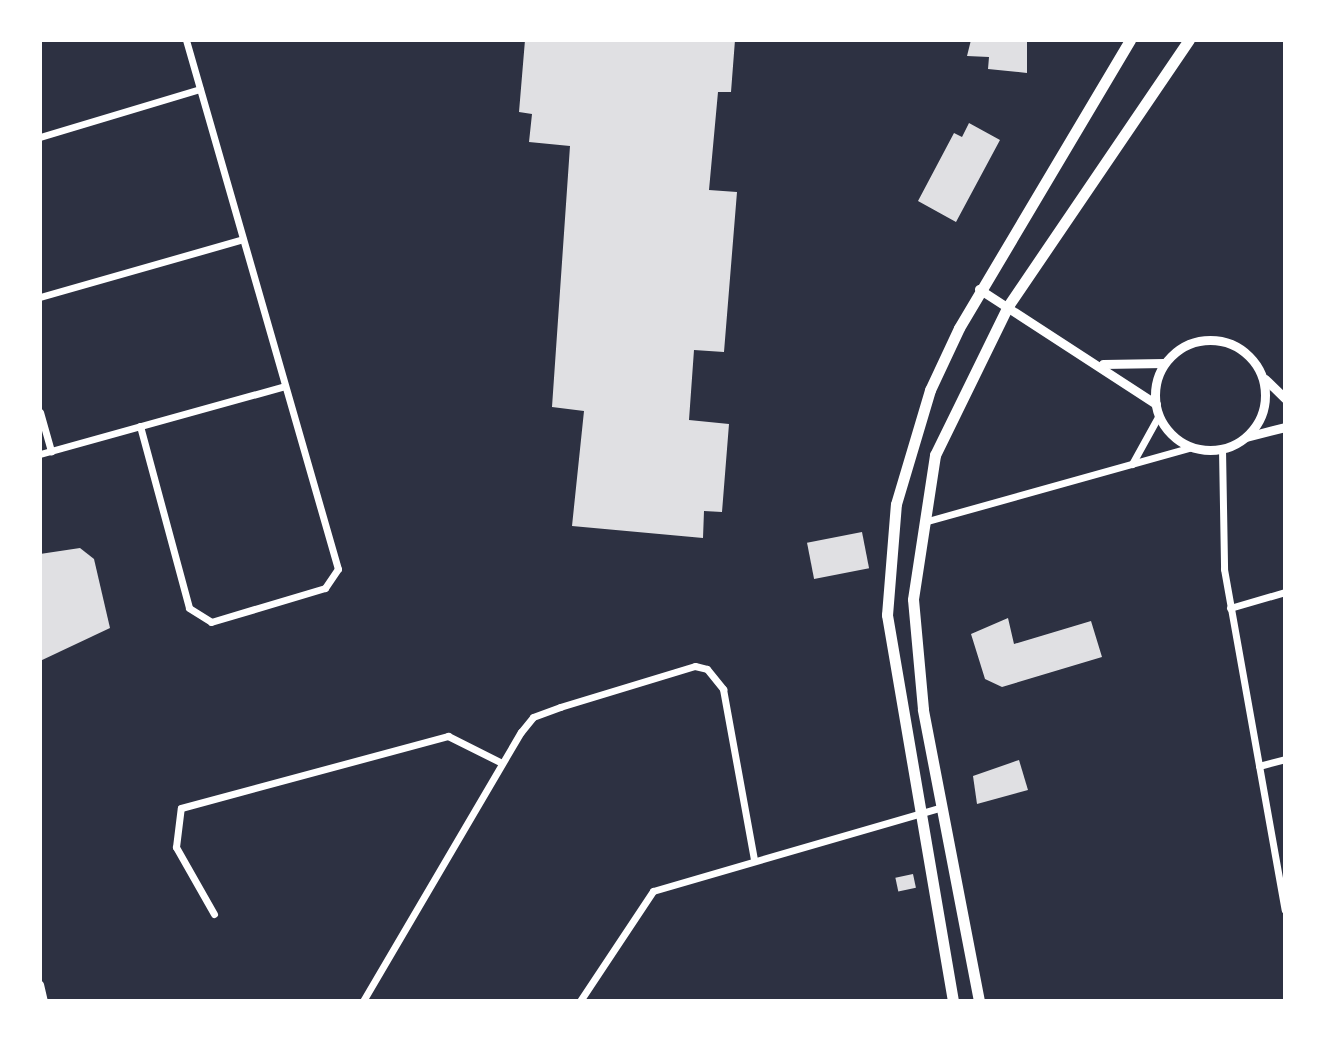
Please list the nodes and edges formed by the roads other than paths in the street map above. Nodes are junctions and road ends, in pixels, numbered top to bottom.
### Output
1 (186, 40) edge
2 (1129, 40) edge
3 (1189, 42) edge
4 (200, 89) junction
5 (40, 137) edge
6 (243, 239) junction
7 (979, 289) junction
8 (40, 297) edge
9 (1008, 306) junction
10 (1164, 363) junction
11 (1103, 364) junction
12 (1262, 375) junction
13 (285, 386) junction
14 (1285, 398) edge
15 (1156, 404) junction
16 (40, 412) edge
17 (1159, 415) junction
18 (140, 426) junction
19 (1285, 427) edge
20 (1246, 437) junction
21 (1192, 447) junction
22 (1222, 449) junction
23 (51, 451) junction
24 (40, 454) edge
25 (1132, 464) junction
26 (921, 523) junction
27 (1285, 592) edge
28 (1230, 608) junction
29 (1285, 759) edge
30 (502, 763) junction
31 (1259, 766) junction
32 (942, 807) junction
33 (918, 814) junction
34 (754, 859) junction
35 (1285, 910) edge
36 (214, 914) dead end
37 (40, 984) edge
38 (44, 1001) edge
39 (363, 1001) edge
40 (580, 1001) edge
41 (953, 1001) edge
42 (979, 1001) edge

1 - 4 street
2 - 7 highway
3 - 9 highway
4 - 5 street
4 - 6 street
6 - 8 street
6 - 13 street
7 - 9 street
7 - 33 highway
9 - 11 street
9 - 26 highway
10 - 11 street
10 - 12 street
10 - 15 street
11 - 15 street
12 - 14 street
12 - 20 street
13 - 18 street
13 - 18 street
15 - 17 street
16 - 23 street
17 - 21 street
17 - 25 street
18 - 23 street
19 - 20 street
20 - 22 street
21 - 22 street
21 - 25 street
22 - 28 street
23 - 24 street
25 - 26 street
26 - 32 highway
27 - 28 street
28 - 31 street
29 - 31 street
30 - 34 street
30 - 36 street
30 - 39 street
31 - 35 street
32 - 33 street
32 - 42 highway
33 - 34 street
33 - 41 highway
34 - 40 street
37 - 38 street

